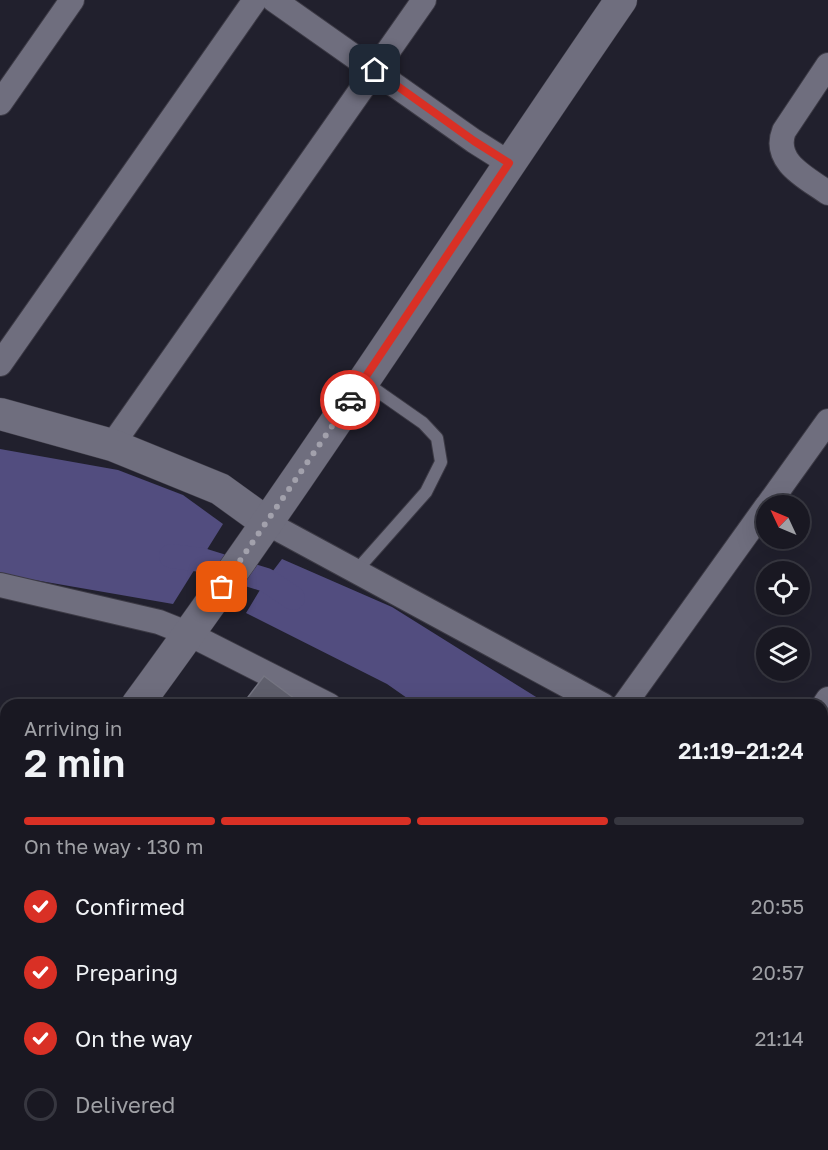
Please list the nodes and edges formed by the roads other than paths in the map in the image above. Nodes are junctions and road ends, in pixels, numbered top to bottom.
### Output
1 (72, 0) edge
2 (255, 0) edge
3 (274, 0) edge
4 (424, 0) edge
5 (621, 0) edge
6 (828, 65) edge
7 (375, 70) junction
8 (0, 102) edge
9 (509, 163) junction
10 (828, 193) edge
11 (0, 364) edge
12 (362, 381) junction
13 (0, 414) edge
14 (828, 421) edge
15 (112, 446) junction
16 (775, 495) edge
17 (756, 521) edge
18 (259, 536) junction
19 (356, 571) junction
20 (0, 585) edge
21 (189, 634) junction
22 (141, 699) edge
23 (317, 699) edge
24 (592, 699) edge
25 (628, 699) edge

1 - 8 street
2 - 11 street
3 - 7 street
4 - 7 street
5 - 9 street
6 - 10 street
7 - 9 street
7 - 15 street
9 - 12 street
12 - 18 street
12 - 19 lane
13 - 15 street
14 - 16 street
15 - 18 street
17 - 25 street
18 - 19 street
18 - 21 street
19 - 24 street
20 - 21 street
21 - 22 street
21 - 23 street

